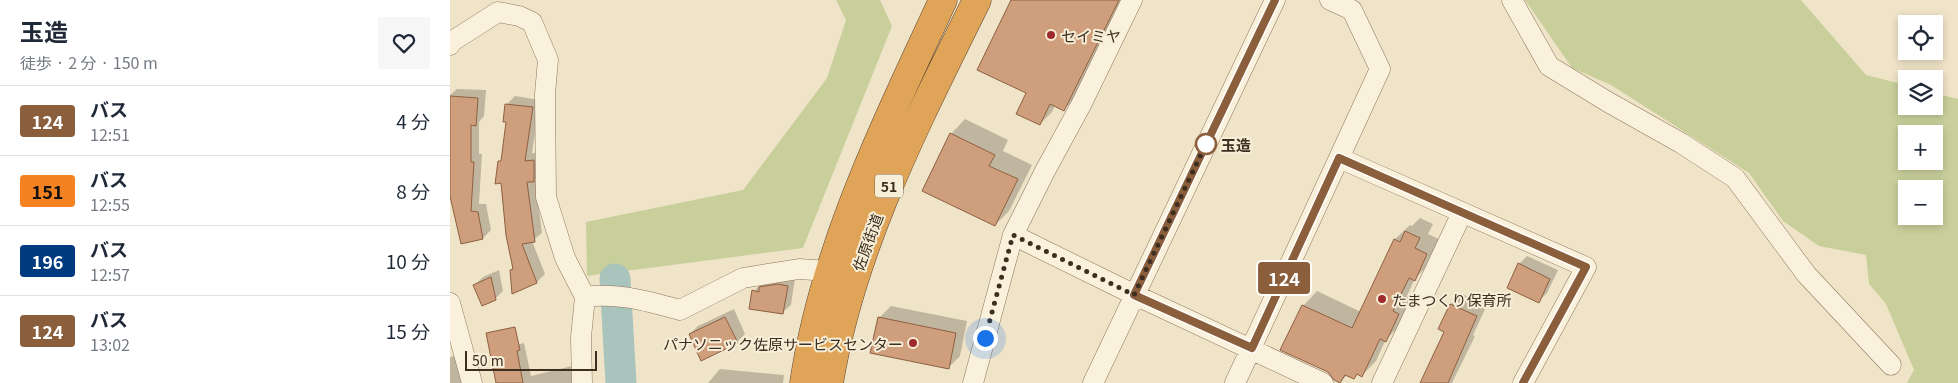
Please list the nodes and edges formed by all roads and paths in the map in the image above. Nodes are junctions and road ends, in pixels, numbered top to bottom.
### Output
1 (943, 0) edge
2 (977, 0) edge
3 (1132, 0) edge
4 (1275, 0) edge
5 (1330, 0) edge
6 (1512, 0) edge
7 (450, 43) edge
8 (1339, 158) junction
9 (1462, 213) junction
10 (1013, 235) junction
11 (829, 272) junction
12 (1134, 295) junction
13 (591, 296) junction
14 (450, 303) edge
15 (1252, 348) junction
16 (1891, 365) dead end
17 (472, 383) edge
18 (582, 383) edge
19 (804, 383) edge
20 (829, 383) edge
21 (973, 383) edge
22 (1093, 383) edge
23 (1235, 383) edge
24 (1323, 383) edge
25 (1382, 383) edge
26 (1523, 383) edge

1 - 11 highway, 佐原街道 / 51
2 - 20 highway, 佐原街道 / 51
3 - 10 street
4 - 12 street
5 - 8 street
6 - 16 street
7 - 13 street
8 - 9 street
8 - 15 street
9 - 25 street
9 - 26 street
10 - 12 street
10 - 21 street
11 - 13 street
11 - 19 highway, 佐原街道 / 51
12 - 15 street
12 - 22 street
13 - 18 street
14 - 17 street
15 - 23 street
15 - 24 street

